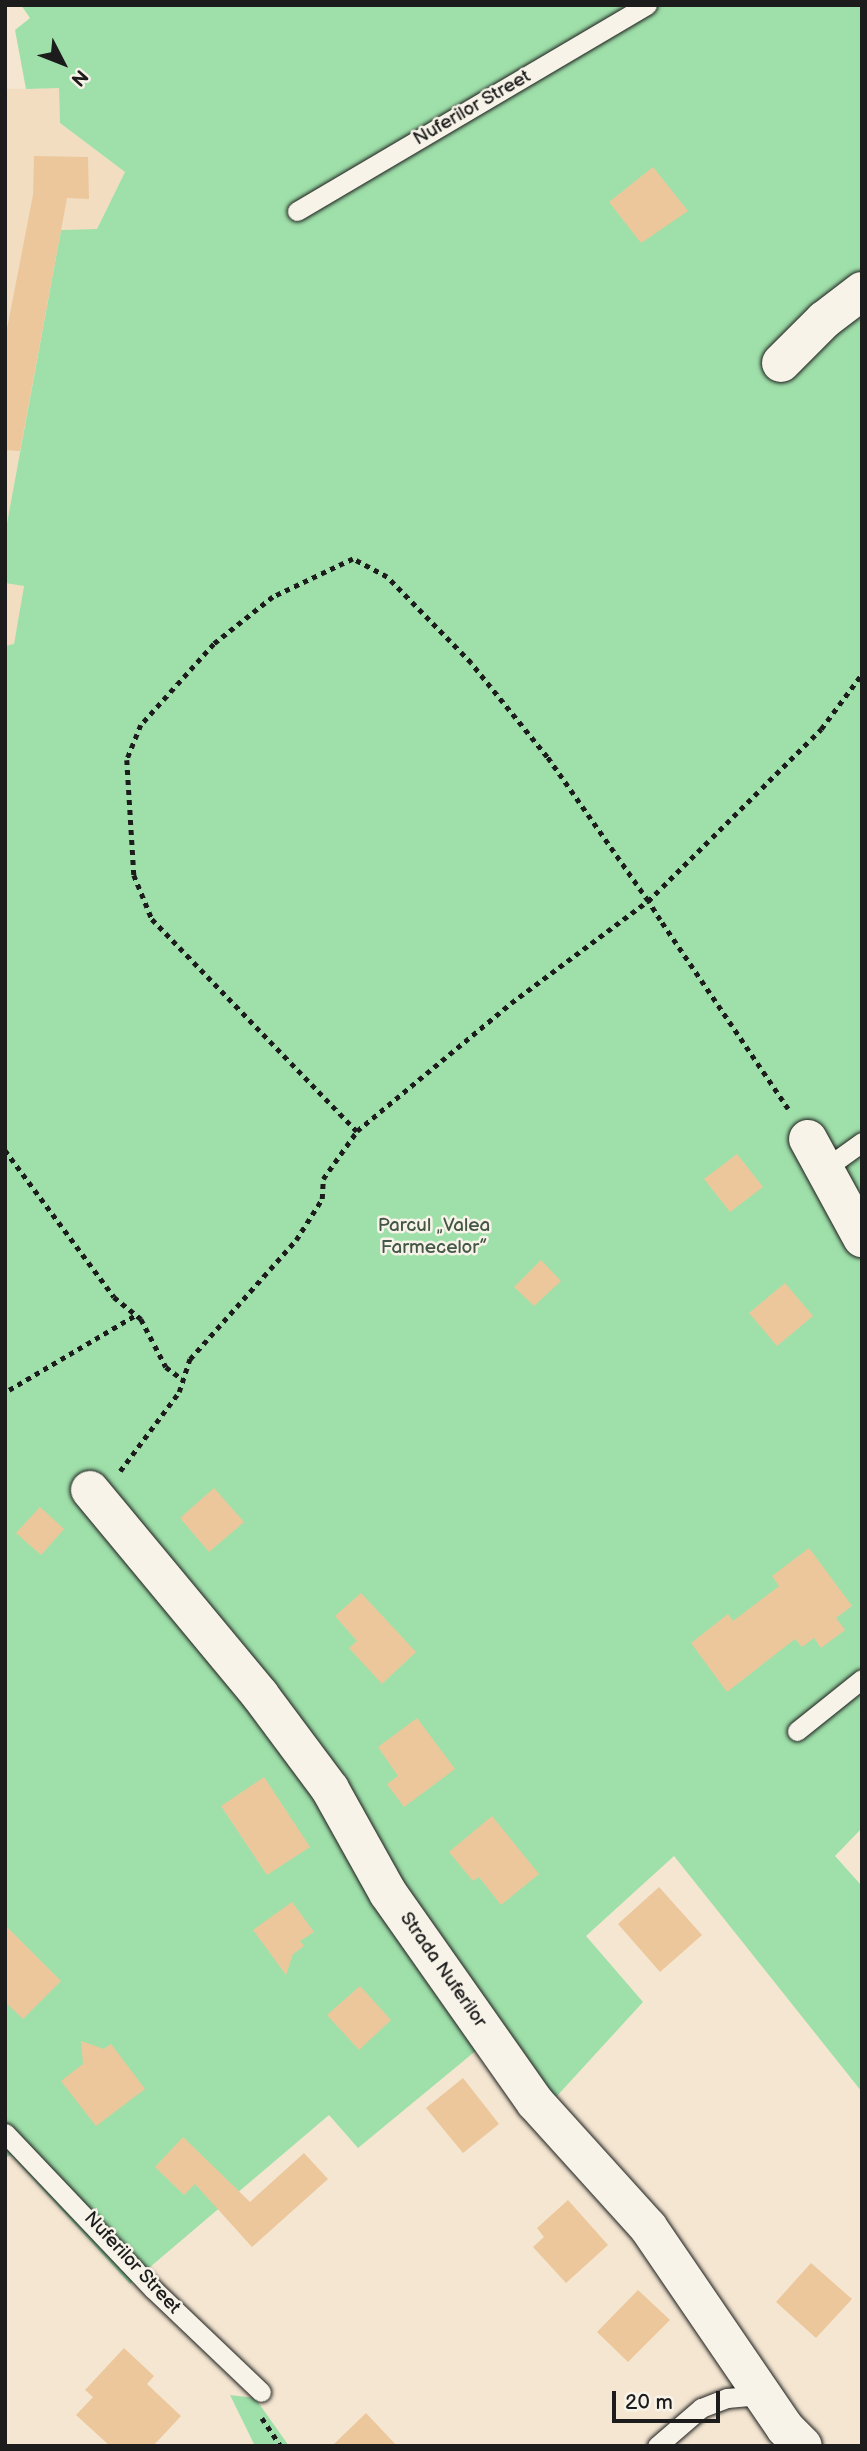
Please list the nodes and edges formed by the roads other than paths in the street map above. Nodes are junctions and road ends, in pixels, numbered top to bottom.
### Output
1 (647, 5) edge
2 (297, 211) dead end
3 (862, 291) edge
4 (781, 363) dead end
5 (862, 1142) edge
6 (816, 1155) joint
7 (862, 1238) edge
8 (97, 1499) road end
9 (862, 1679) edge
10 (797, 1731) dead end
11 (8, 2140) edge
12 (261, 2392) dead end
13 (763, 2395) junction
14 (657, 2446) edge
15 (803, 2446) edge

1 - 2 lane, Nuferilor Street
3 - 4 street
5 - 6 lane
6 - 7 street
8 - 13 street, Strada Nuferilor
9 - 10 lane
11 - 12 lane, Nuferilor Street
13 - 14 lane
13 - 15 street, Strada Nuferilor

